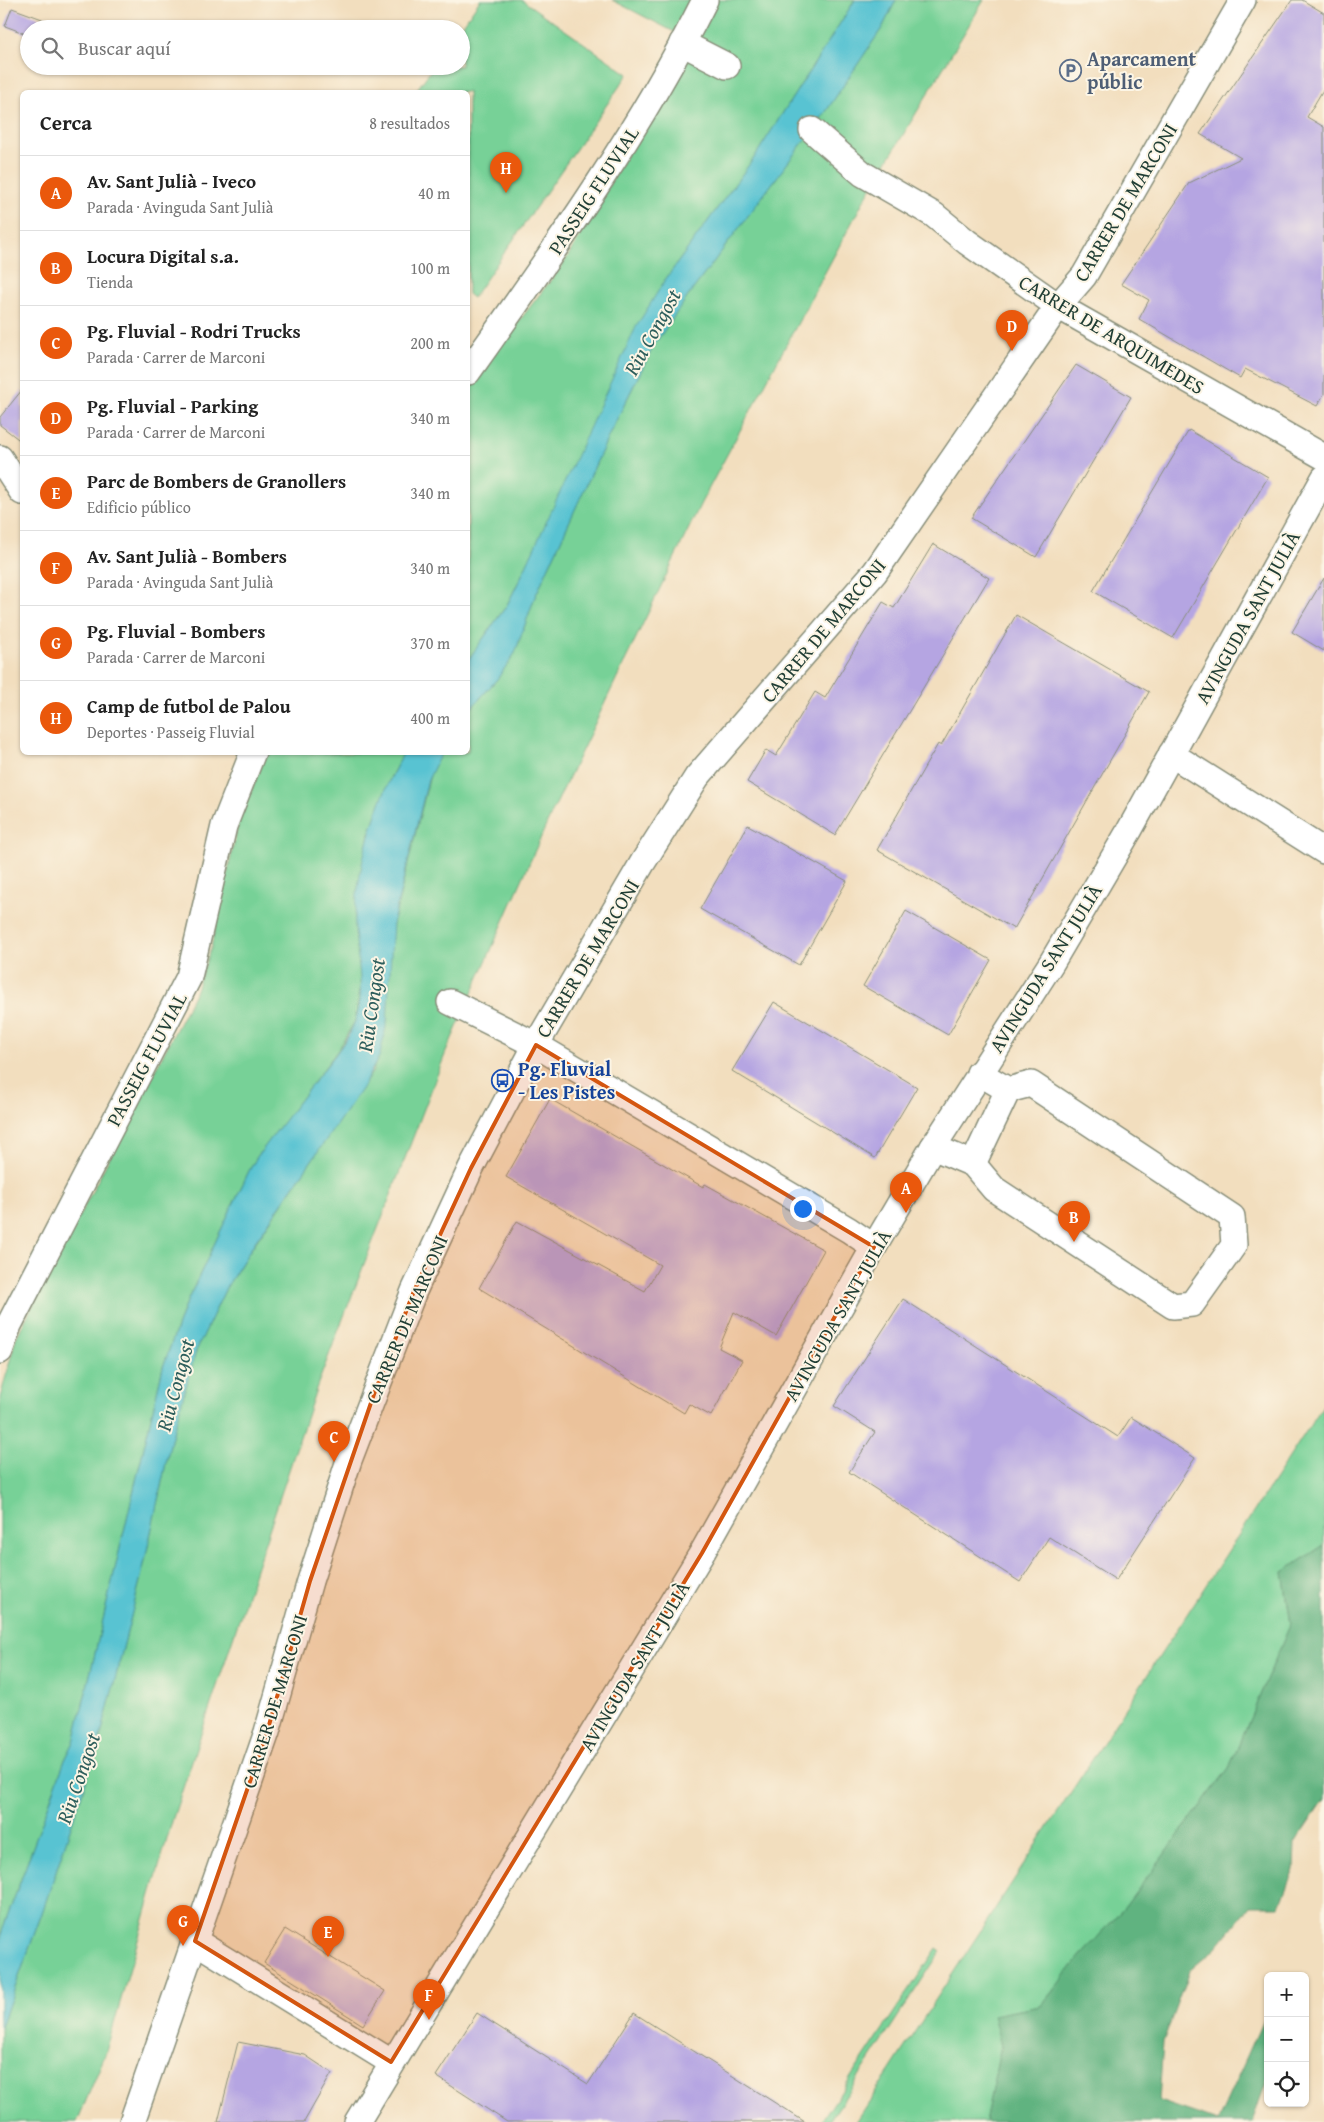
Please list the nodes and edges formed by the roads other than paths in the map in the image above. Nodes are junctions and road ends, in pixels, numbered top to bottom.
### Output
1 (705, 0) edge
2 (1243, 0) edge
3 (682, 43) junction
4 (727, 66) dead end
5 (812, 130) dead end
6 (1058, 306) junction
7 (470, 369) edge
8 (1324, 457) edge
9 (0, 458) edge
10 (1324, 478) edge
11 (20, 489) edge
12 (1171, 754) junction
13 (252, 755) edge
14 (1324, 851) edge
15 (450, 1002) dead end
16 (536, 1045) junction
17 (979, 1073) junction
18 (1008, 1090) junction
19 (933, 1147) junction
20 (973, 1164) junction
21 (874, 1247) junction
22 (0, 1351) edge
23 (195, 1941) junction
24 (391, 2062) junction
25 (132, 2122) edge
26 (357, 2122) edge

1 - 3 street, PASSEIG FLUVIAL
2 - 6 street, CARRER DE MARCONI
3 - 4 street
3 - 7 street, PASSEIG FLUVIAL
5 - 6 street, CARRER DE ARQUIMEDES
6 - 8 street, CARRER DE ARQUIMEDES
6 - 16 street, CARRER DE MARCONI
9 - 11 street
10 - 12 street, AVINGUDA SANT JULIÀ
12 - 14 street
12 - 17 street, AVINGUDA SANT JULIÀ
13 - 22 street, PASSEIG FLUVIAL
15 - 16 street
16 - 21 street
16 - 23 street, CARRER DE MARCONI
17 - 18 street
17 - 19 street, AVINGUDA SANT JULIÀ
18 - 20 street
18 - 20 street
19 - 20 street
19 - 21 street, AVINGUDA SANT JULIÀ
21 - 24 street, AVINGUDA SANT JULIÀ
23 - 24 street
23 - 25 street, CARRER DE MARCONI
24 - 26 street, AVINGUDA SANT JULIÀ

